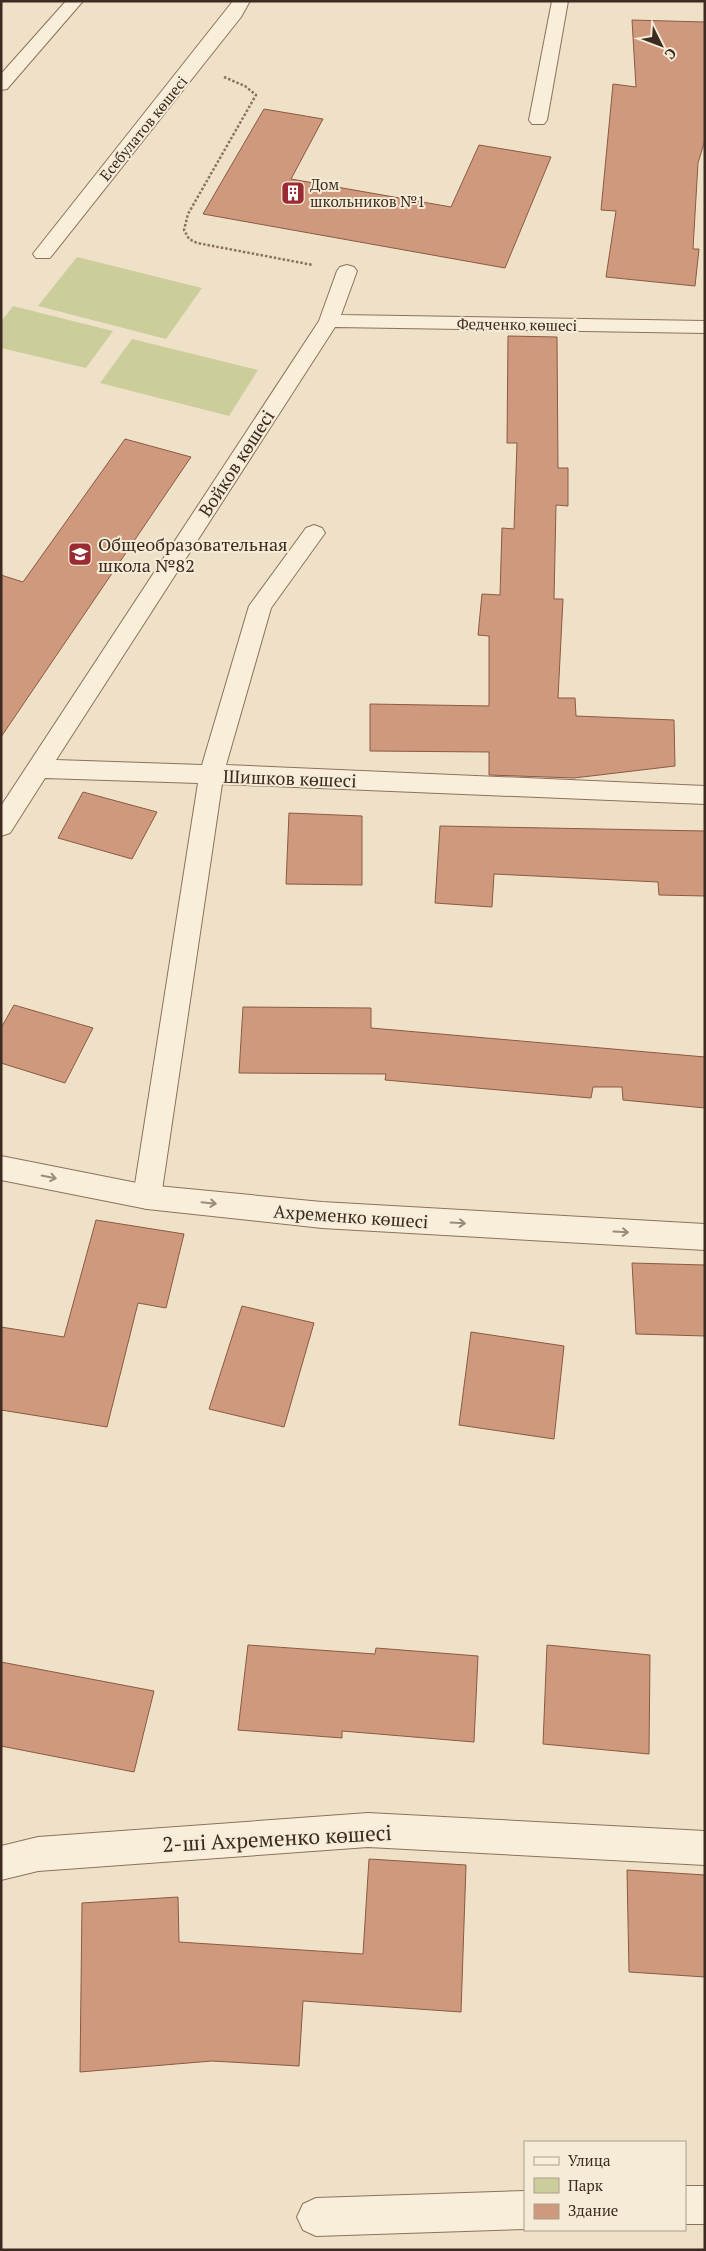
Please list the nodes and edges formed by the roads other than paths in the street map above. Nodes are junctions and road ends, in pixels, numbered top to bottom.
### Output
1 (75, 1) edge
2 (242, 1) edge
3 (560, 1) edge
4 (1, 85) edge
5 (538, 120) dead end
6 (43, 254) dead end
7 (347, 271) road end
8 (329, 321) junction
9 (705, 327) edge
10 (314, 533) dead end
11 (36, 769) junction
12 (211, 774) junction
13 (705, 794) edge
14 (1, 826) edge
15 (1, 1168) edge
16 (147, 1197) junction
17 (705, 1236) edge
18 (705, 1848) edge
19 (1, 1864) edge
20 (705, 2205) edge
21 (686, 2206) edge
22 (524, 2210) edge
23 (316, 2217) dead end

1 - 4 street
2 - 6 street, Есебулатов көшесі
3 - 5 street
7 - 8 street, Войков көшесі
8 - 9 street, Федченко көшесі
8 - 11 street, Войков көшесі
10 - 12 street
11 - 12 street
11 - 14 street, Войков көшесі
12 - 13 street, Шишков көшесі
12 - 16 street, Шишков көшесі
15 -> 16 street, Ахременко көшесі
16 -> 17 street, Ахременко көшесі
18 - 19 street, 2-ші Ахременко көшесі
20 - 21 street
22 - 23 street

